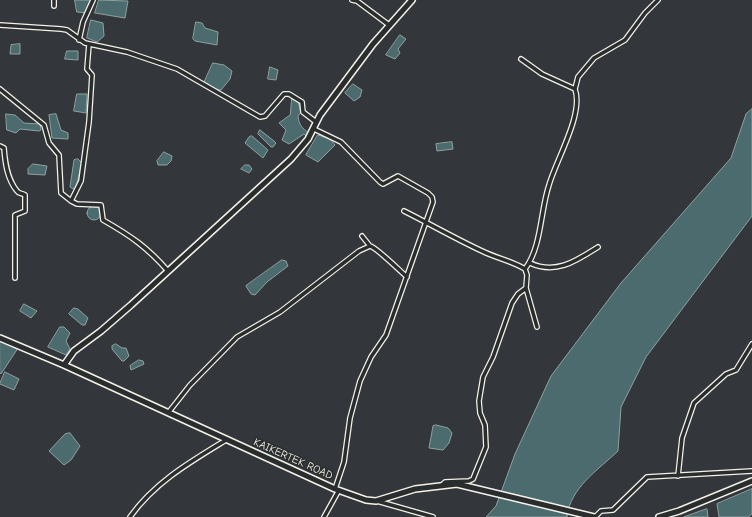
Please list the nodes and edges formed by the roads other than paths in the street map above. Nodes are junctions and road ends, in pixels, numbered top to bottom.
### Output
1 (54, 0) edge
2 (93, 0) edge
3 (352, 0) edge
4 (412, 0) edge
5 (658, 0) edge
6 (54, 6) dead end
7 (0, 25) edge
8 (389, 25) junction
9 (79, 40) junction
10 (89, 44) junction
11 (521, 59) dead end
12 (0, 89) edge
13 (575, 89) junction
14 (316, 122) junction
15 (314, 129) junction
16 (0, 146) edge
17 (71, 201) junction
18 (404, 211) dead end
19 (427, 223) junction
20 (362, 236) dead end
21 (370, 246) junction
22 (598, 247) dead end
23 (530, 263) junction
24 (525, 269) junction
25 (168, 271) junction
26 (407, 277) junction
27 (15, 278) dead end
28 (526, 288) junction
29 (537, 327) dead end
30 (0, 338) edge
31 (752, 344) edge
32 (64, 365) junction
33 (168, 413) junction
34 (226, 440) junction
35 (752, 472) edge
36 (678, 476) junction
37 (752, 481) edge
38 (442, 485) junction
39 (337, 489) junction
40 (376, 501) junction
41 (130, 517) edge
42 (324, 517) edge
43 (433, 517) edge
44 (594, 517) edge
45 (659, 517) edge

1 - 6 street
2 - 9 street
3 - 8 street
4 - 8 main road
5 - 13 street
7 - 9 street
8 - 14 main road
9 - 10 street
10 - 14 street
10 - 17 street
11 - 13 street
12 - 17 street
13 - 23 street
14 - 15 main road
15 - 19 street
15 - 25 main road
16 - 27 street
17 - 25 street
18 - 19 street
19 - 24 street
19 - 26 street
20 - 21 street
21 - 26 street
21 - 33 street
22 - 23 street
23 - 24 street
24 - 28 street
25 - 32 main road
26 - 39 street
28 - 29 street
28 - 38 street
30 - 32 main road, KAIKERTEK ROAD
31 - 36 street
32 - 33 main road, KAIKERTEK ROAD
33 - 34 main road, KAIKERTEK ROAD
34 - 39 main road, KAIKERTEK ROAD
34 - 41 street
35 - 36 street
36 - 44 street
37 - 45 main road
38 - 40 main road, KAIKERTEK ROAD
38 - 44 main road, KAIKERTEK ROAD
39 - 40 main road, KAIKERTEK ROAD
39 - 42 street
40 - 43 street

